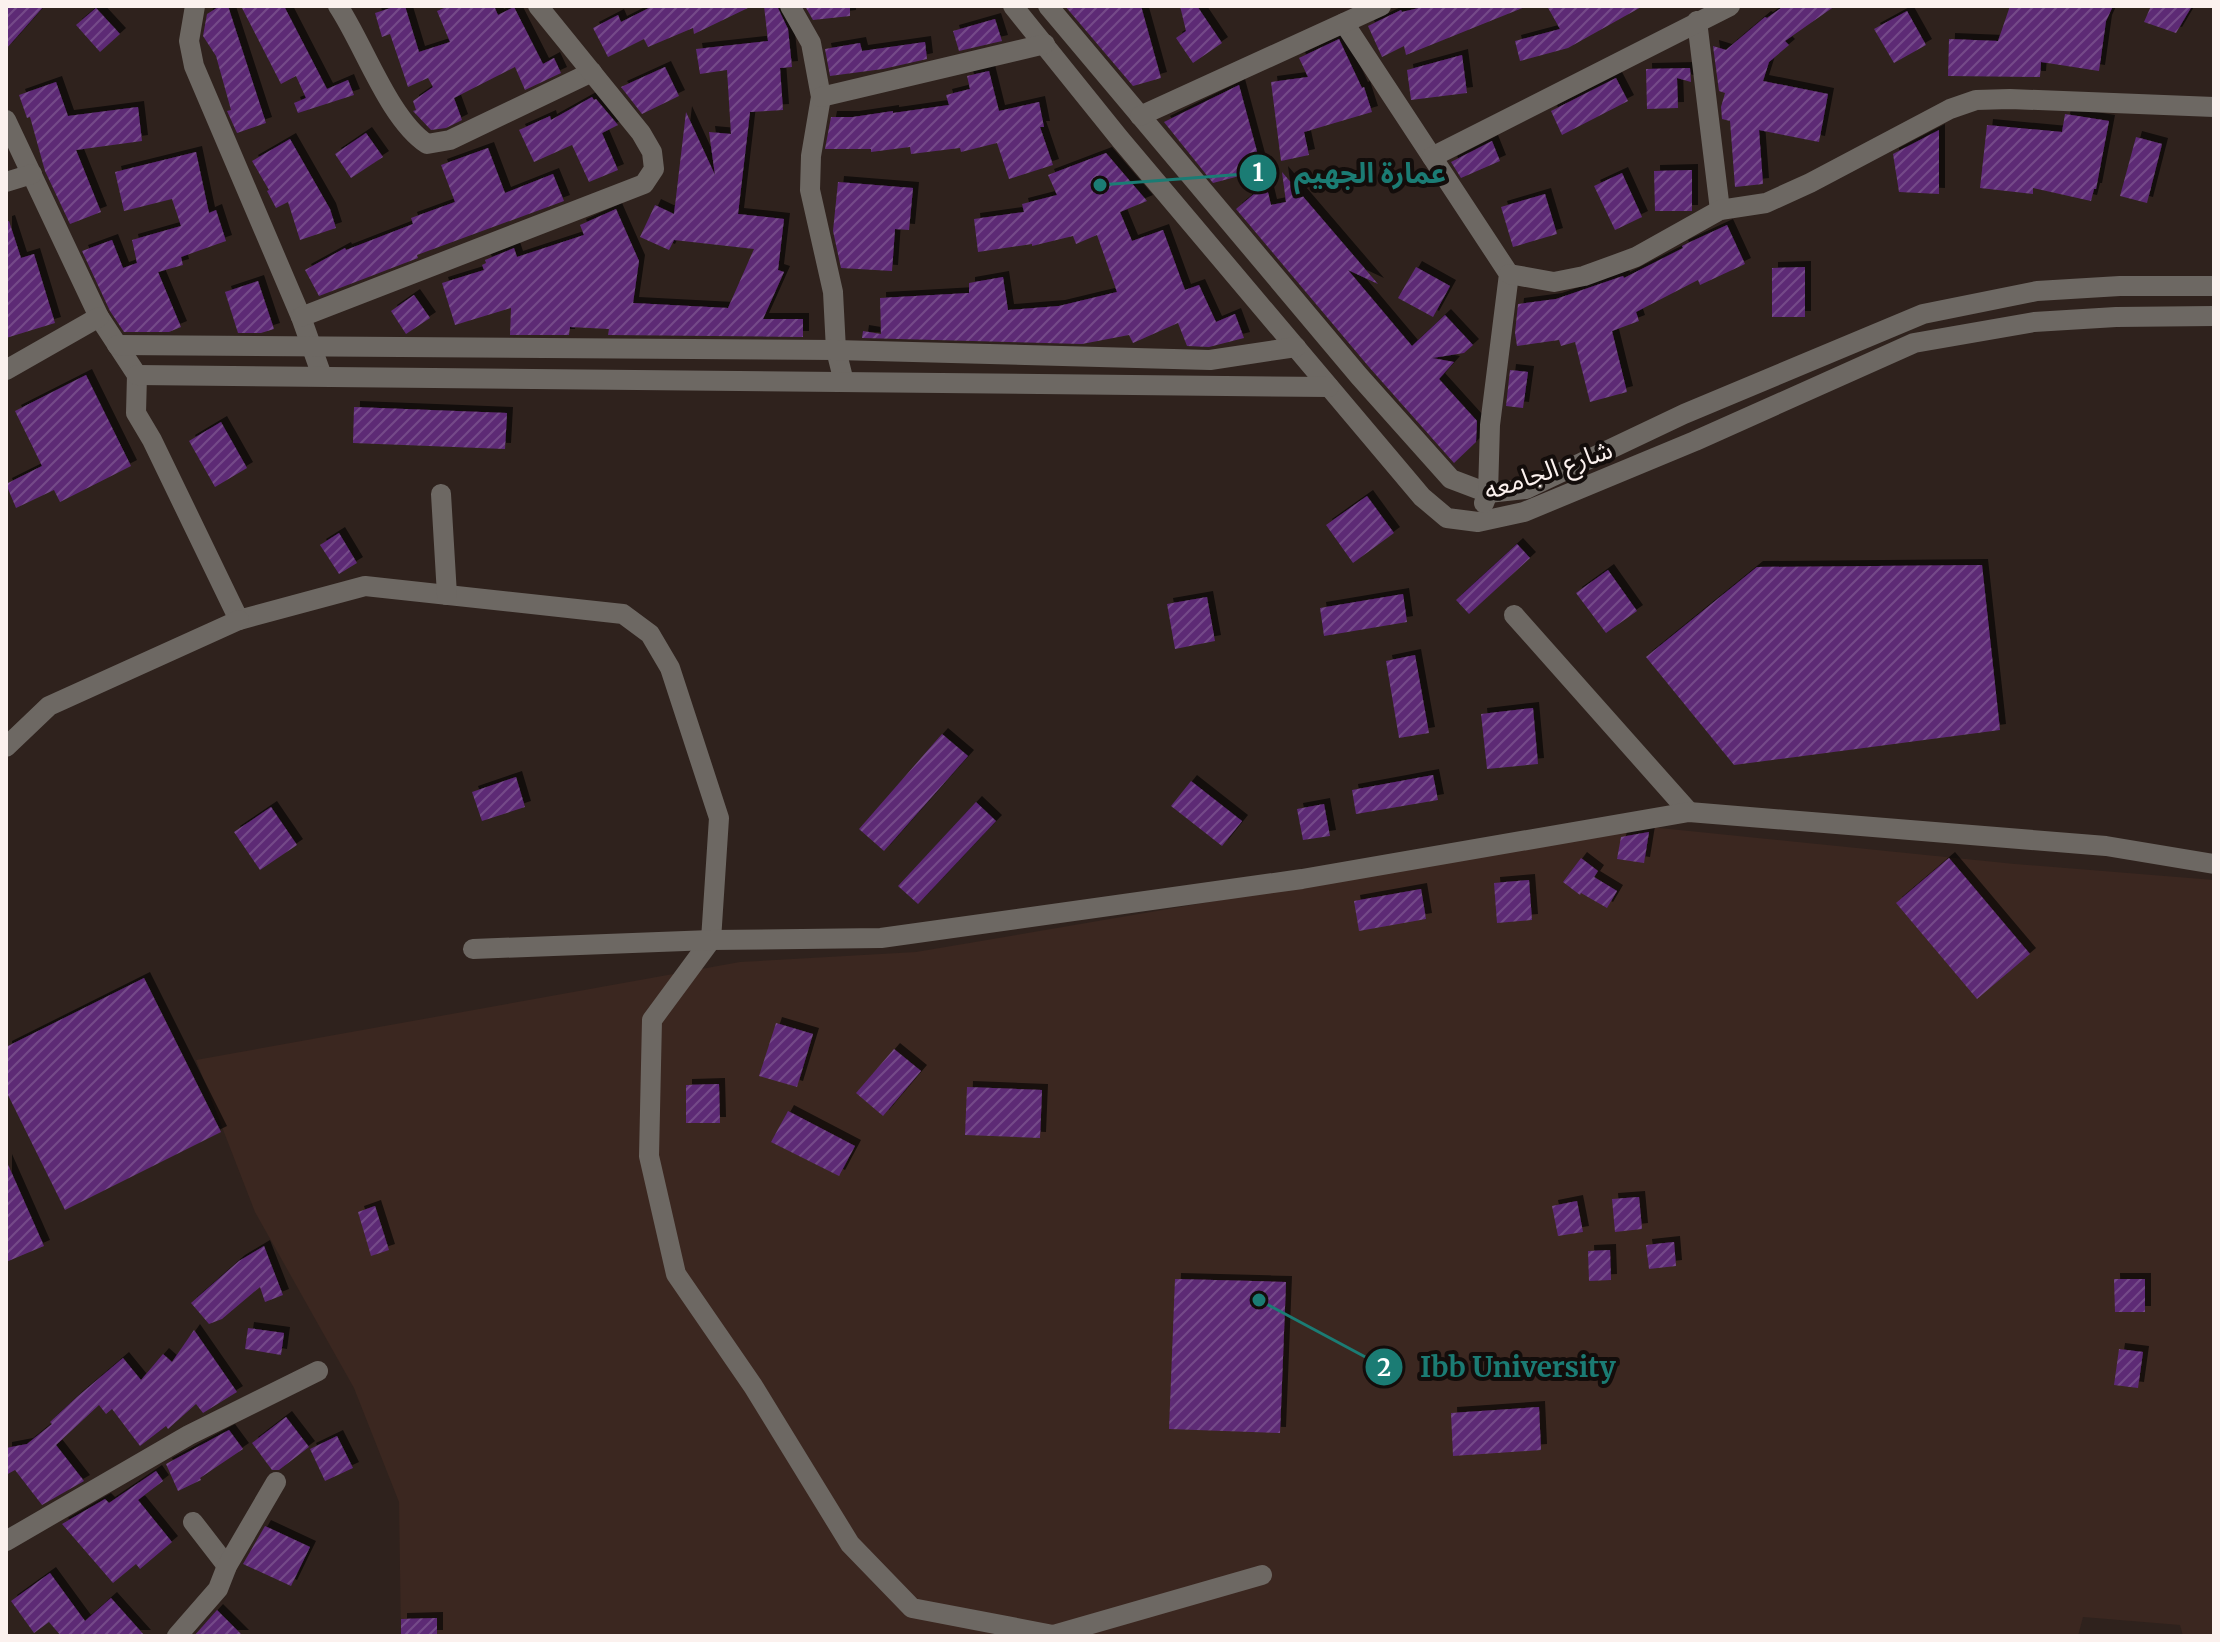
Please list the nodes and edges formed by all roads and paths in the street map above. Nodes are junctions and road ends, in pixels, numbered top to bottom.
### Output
1 (195, 6) edge
2 (338, 6) edge
3 (538, 6) edge
4 (790, 6) edge
5 (1013, 6) edge
6 (1048, 6) edge
7 (1381, 6) edge
8 (1730, 6) edge
9 (1697, 21) junction
10 (1344, 23) junction
11 (1045, 44) junction
12 (592, 72) junction
13 (821, 97) junction
14 (2214, 107) edge
15 (1140, 116) junction
16 (6, 120) edge
17 (1432, 157) junction
18 (32, 174) junction
19 (6, 182) edge
20 (1720, 210) junction
21 (1509, 274) junction
22 (2214, 286) edge
23 (2214, 316) edge
24 (99, 317) junction
25 (301, 317) junction
26 (311, 344) junction
27 (117, 345) junction
28 (1296, 347) junction
29 (836, 350) junction
30 (6, 370) edge
31 (137, 375) junction
32 (322, 376) junction
33 (844, 382) junction
34 (1329, 387) junction
35 (1488, 493) junction
36 (441, 494) dead end
37 (1478, 522) junction
38 (447, 595) junction
39 (1514, 615) dead end
40 (239, 620) junction
41 (6, 747) edge
42 (1689, 812) junction
43 (2214, 864) edge
44 (711, 940) junction
45 (473, 949) dead end
46 (318, 1371) dead end
47 (276, 1482) dead end
48 (193, 1522) dead end
49 (6, 1541) edge
50 (227, 1566) junction
51 (1262, 1575) dead end
52 (177, 1636) edge

1 - 25 street
2 - 12 street
3 - 12 street
4 - 13 street
5 - 11 street, شارع الجامعه
6 - 15 street, شارع الجامعه
7 - 10 street
8 - 9 street
9 - 17 street
9 - 20 street
10 - 15 street
10 - 17 street
11 - 13 street
11 - 28 street, شارع الجامعه
12 - 25 street
13 - 29 street
14 - 20 street
15 - 35 street, شارع الجامعه
16 - 18 street
17 - 21 street
18 - 19 street
18 - 24 street
20 - 21 street
21 - 35 street
22 - 35 street, شارع الجامعه
23 - 37 street, شارع الجامعه
24 - 27 street
24 - 30 street
25 - 26 street
26 - 27 street
26 - 29 street
26 - 32 street
27 - 31 street
28 - 29 street
28 - 34 street, شارع الجامعه
29 - 33 street
31 - 32 street
31 - 40 street
32 - 33 street
33 - 34 street
34 - 37 street, شارع الجامعه
35 - 37 street
36 - 38 street
38 - 40 street
38 - 44 street
39 - 42 street
40 - 41 street
42 - 43 street
42 - 44 street
44 - 45 street
44 - 51 street
46 - 49 street
47 - 50 street
48 - 50 street
50 - 52 street

